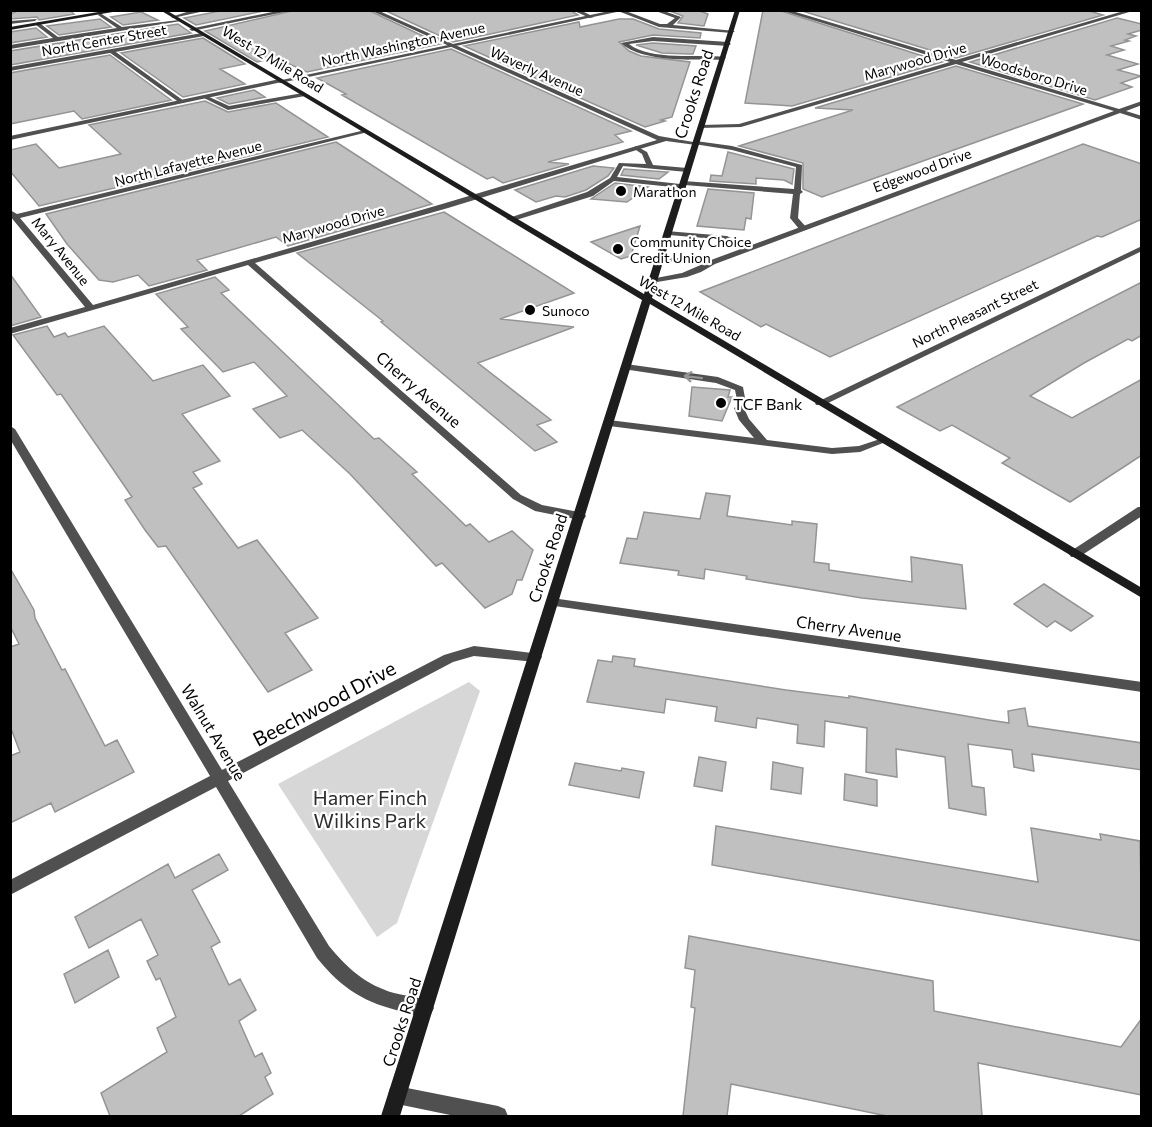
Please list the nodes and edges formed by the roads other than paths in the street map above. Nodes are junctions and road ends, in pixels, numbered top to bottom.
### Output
1 (16, 10) edge
2 (86, 10) edge
3 (122, 10) edge
4 (162, 10) edge
5 (195, 10) edge
6 (259, 10) edge
7 (292, 10) edge
8 (372, 10) edge
9 (574, 10) edge
10 (655, 10) edge
11 (738, 10) edge
12 (782, 10) edge
13 (1134, 10) edge
14 (10, 11) edge
15 (622, 11) edge
16 (100, 14) junction
17 (28, 15) dead end
18 (93, 15) junction
19 (173, 17) junction
20 (592, 17) junction
21 (38, 22) junction
22 (182, 22) junction
23 (10, 23) edge
24 (668, 26) junction
25 (10, 28) edge
26 (121, 29) junction
27 (192, 29) junction
28 (732, 31) junction
29 (202, 34) junction
30 (57, 39) junction
31 (728, 44) junction
32 (452, 46) junction
33 (10, 47) edge
34 (111, 51) junction
35 (724, 58) junction
36 (955, 63) junction
37 (10, 69) edge
38 (280, 81) junction
39 (303, 94) junction
40 (205, 97) junction
41 (182, 102) junction
42 (1142, 103) edge
43 (1118, 112) junction
44 (1142, 118) edge
45 (702, 127) junction
46 (365, 132) junction
47 (10, 138) edge
48 (663, 140) junction
49 (696, 143) junction
50 (636, 148) junction
51 (650, 166) junction
52 (687, 170) junction
53 (613, 180) junction
54 (683, 185) junction
55 (799, 192) junction
56 (474, 196) junction
57 (13, 214) edge
58 (510, 219) junction
59 (803, 228) junction
60 (669, 232) junction
61 (727, 238) dead end
62 (1142, 248) edge
63 (661, 259) junction
64 (249, 262) junction
65 (711, 262) junction
66 (654, 281) junction
67 (647, 300) junction
68 (91, 308) junction
69 (10, 331) edge
70 (626, 367) junction
71 (820, 403) junction
72 (609, 423) junction
73 (10, 429) edge
74 (884, 441) junction
75 (764, 443) junction
76 (1142, 510) edge
77 (579, 516) junction
78 (1075, 554) junction
79 (1142, 594) edge
80 (552, 602) junction
81 (535, 657) junction
82 (1142, 687) edge
83 (221, 780) junction
84 (10, 888) edge
85 (425, 1008) junction
86 (397, 1095) junction
87 (390, 1116) edge
88 (498, 1116) edge

1 - 14 street
2 - 18 street
3 - 16 main road
4 - 19 main road, West 12 Mile Road
5 - 19 street
6 - 22 street
7 - 27 street
8 - 32 street, Waverly Avenue
9 - 20 street
10 - 24 street
11 - 28 main road, Crooks Road
12 - 36 street, Woodsboro Drive
13 - 36 street, Marywood Drive
15 - 20 street, North Washington Avenue
15 - 24 street
16 - 18 main road
16 - 26 street
17 - 21 street
18 - 21 main road
19 - 22 main road, West 12 Mile Road
20 - 32 street, North Washington Avenue
21 - 23 street
21 - 25 main road
21 - 30 street
22 - 26 street
22 - 27 main road, West 12 Mile Road
24 - 28 street
26 - 30 street
27 - 29 main road, West 12 Mile Road
28 - 31 main road, Crooks Road
29 - 34 street, North Center Street
29 - 38 main road, West 12 Mile Road
30 - 33 street
31 - 35 main road, Crooks Road
31 - 35 street
32 - 38 street, North Washington Avenue
32 - 48 street, Waverly Avenue
34 - 37 street, North Center Street
34 - 41 street
35 - 45 main road, Crooks Road
36 - 43 street, Woodsboro Drive
36 - 45 street, Marywood Drive
38 - 39 main road, West 12 Mile Road
38 - 40 street, North Washington Avenue
39 - 40 street
39 - 46 main road, West 12 Mile Road
40 - 41 street, North Washington Avenue
41 - 47 street, North Washington Avenue
42 - 43 street, Edgewood Drive
43 - 44 street, Woodsboro Drive
43 - 59 street, Edgewood Drive
45 - 49 main road, Crooks Road
46 - 56 main road, West 12 Mile Road
46 - 57 street, North Lafayette Avenue
48 - 49 street, Waverly Avenue
48 - 50 street, Marywood Drive
49 - 52 main road, Crooks Road
49 - 55 street, Waverly Avenue
50 - 51 street
50 - 56 street, Marywood Drive
51 - 52 street
51 - 53 street
52 - 54 main road, Crooks Road
53 - 54 street
53 - 58 street
54 - 55 street
54 - 60 main road, Crooks Road
55 - 59 street
56 - 58 main road, West 12 Mile Road
56 - 64 street, Marywood Drive
57 - 68 street, Mary Avenue
58 - 67 main road, West 12 Mile Road
59 - 65 street, Edgewood Drive
60 - 61 street
60 - 63 main road, Crooks Road
62 - 71 street, North Pleasant Street
63 - 65 street, Edgewood Drive
63 - 66 main road, Crooks Road
64 - 68 street, Marywood Drive
64 - 77 street, Cherry Avenue
65 - 66 street, Edgewood Drive
66 - 67 main road, Crooks Road
67 - 70 main road, Crooks Road
67 - 71 main road, West 12 Mile Road
68 - 69 street, Marywood Drive
70 - 72 main road, Crooks Road
75 -> 70 street
71 - 74 main road, West 12 Mile Road
72 - 75 street
72 - 77 main road, Crooks Road
73 - 83 street, Walnut Avenue
74 - 75 street
74 - 78 main road, West 12 Mile Road
76 - 78 street
77 - 80 main road, Crooks Road
78 - 79 main road, West 12 Mile Road
80 - 81 main road, Crooks Road
80 - 82 street, Cherry Avenue
81 - 83 street, Beechwood Drive
81 - 85 main road, Crooks Road
83 - 84 street, Beechwood Drive
83 - 85 street, Walnut Avenue
85 - 86 main road, Crooks Road
86 - 87 main road, Crooks Road
86 - 88 street

